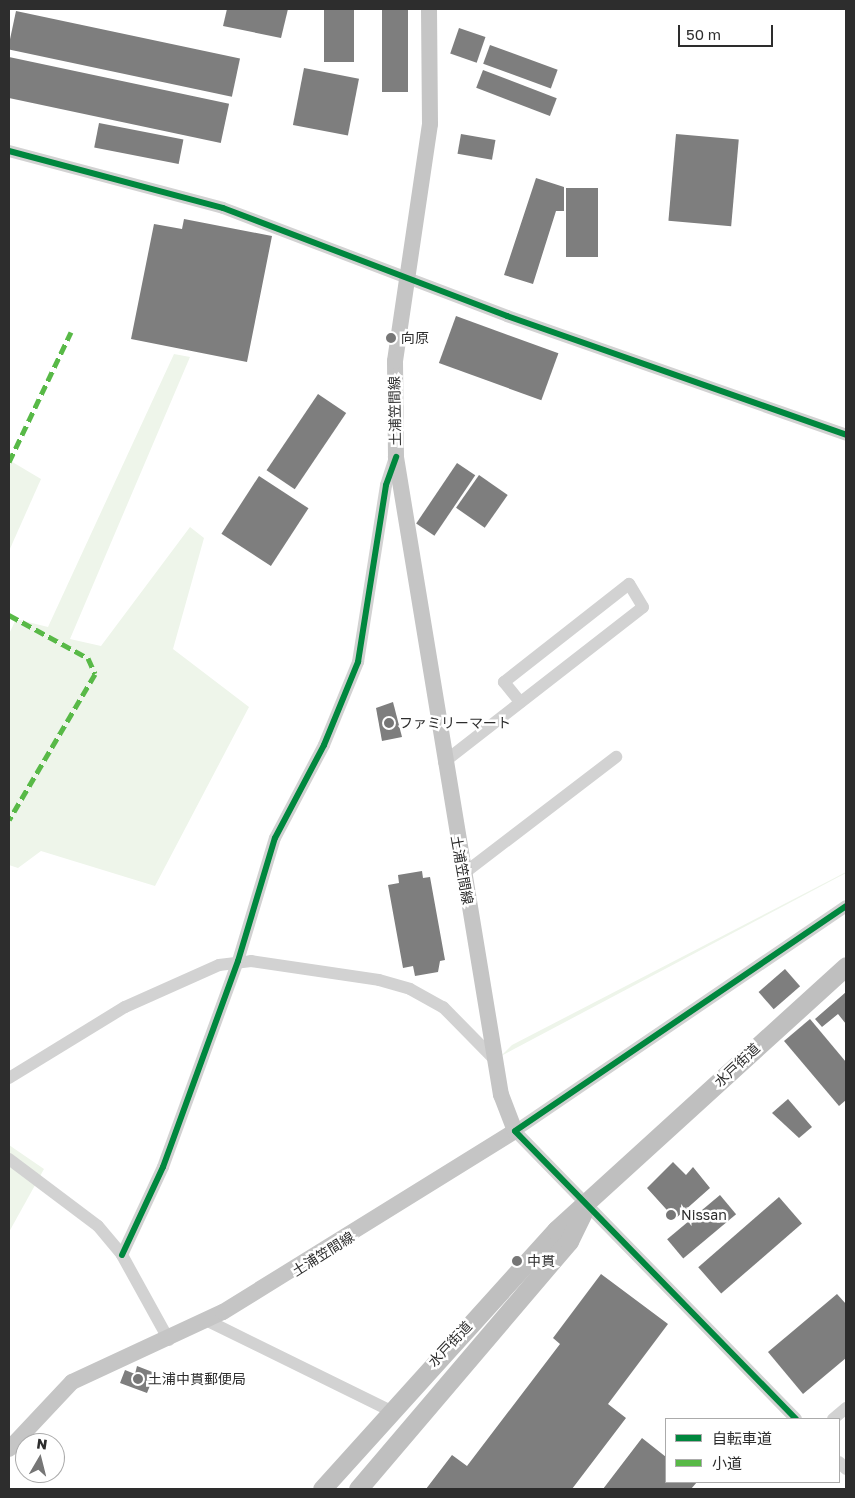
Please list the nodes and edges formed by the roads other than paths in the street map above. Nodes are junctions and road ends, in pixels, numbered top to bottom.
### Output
1 (429, 9) edge
2 (9, 151) edge
3 (406, 277) junction
4 (846, 435) edge
5 (396, 456) junction
6 (520, 702) junction
7 (616, 757) dead end
8 (444, 762) junction
9 (463, 874) junction
10 (846, 906) edge
11 (238, 961) junction
12 (846, 966) edge
13 (495, 1060) junction
14 (9, 1078) edge
15 (515, 1131) junction
16 (9, 1158) edge
17 (585, 1206) junction
18 (122, 1255) junction
19 (208, 1321) junction
20 (169, 1340) junction
21 (846, 1408) edge
22 (389, 1410) junction
23 (795, 1418) edge
24 (835, 1418) edge
25 (9, 1449) edge
26 (322, 1489) edge
27 (358, 1489) edge

1 - 3 main road, 土浦笠間線
2 - 3 street
3 - 4 street
3 - 5 main road, 土浦笠間線
5 - 8 main road, 土浦笠間線
5 - 11 street
6 - 6 street
6 - 8 street
7 - 9 street
8 - 9 main road, 土浦笠間線
9 - 13 main road, 土浦笠間線
10 - 15 street
11 - 13 street
11 - 14 street
11 - 18 street
12 - 17 highway, 水戸街道
13 - 15 main road, 土浦笠間線
15 - 17 street
15 - 19 main road, 土浦笠間線
16 - 18 street
17 - 22 highway, 水戸街道
17 - 23 street
17 - 27 highway, 水戸街道
18 - 20 street
19 - 20 main road, 土浦笠間線
19 - 22 street
20 - 25 main road, 土浦笠間線
21 - 24 street
22 - 26 highway, 水戸街道

